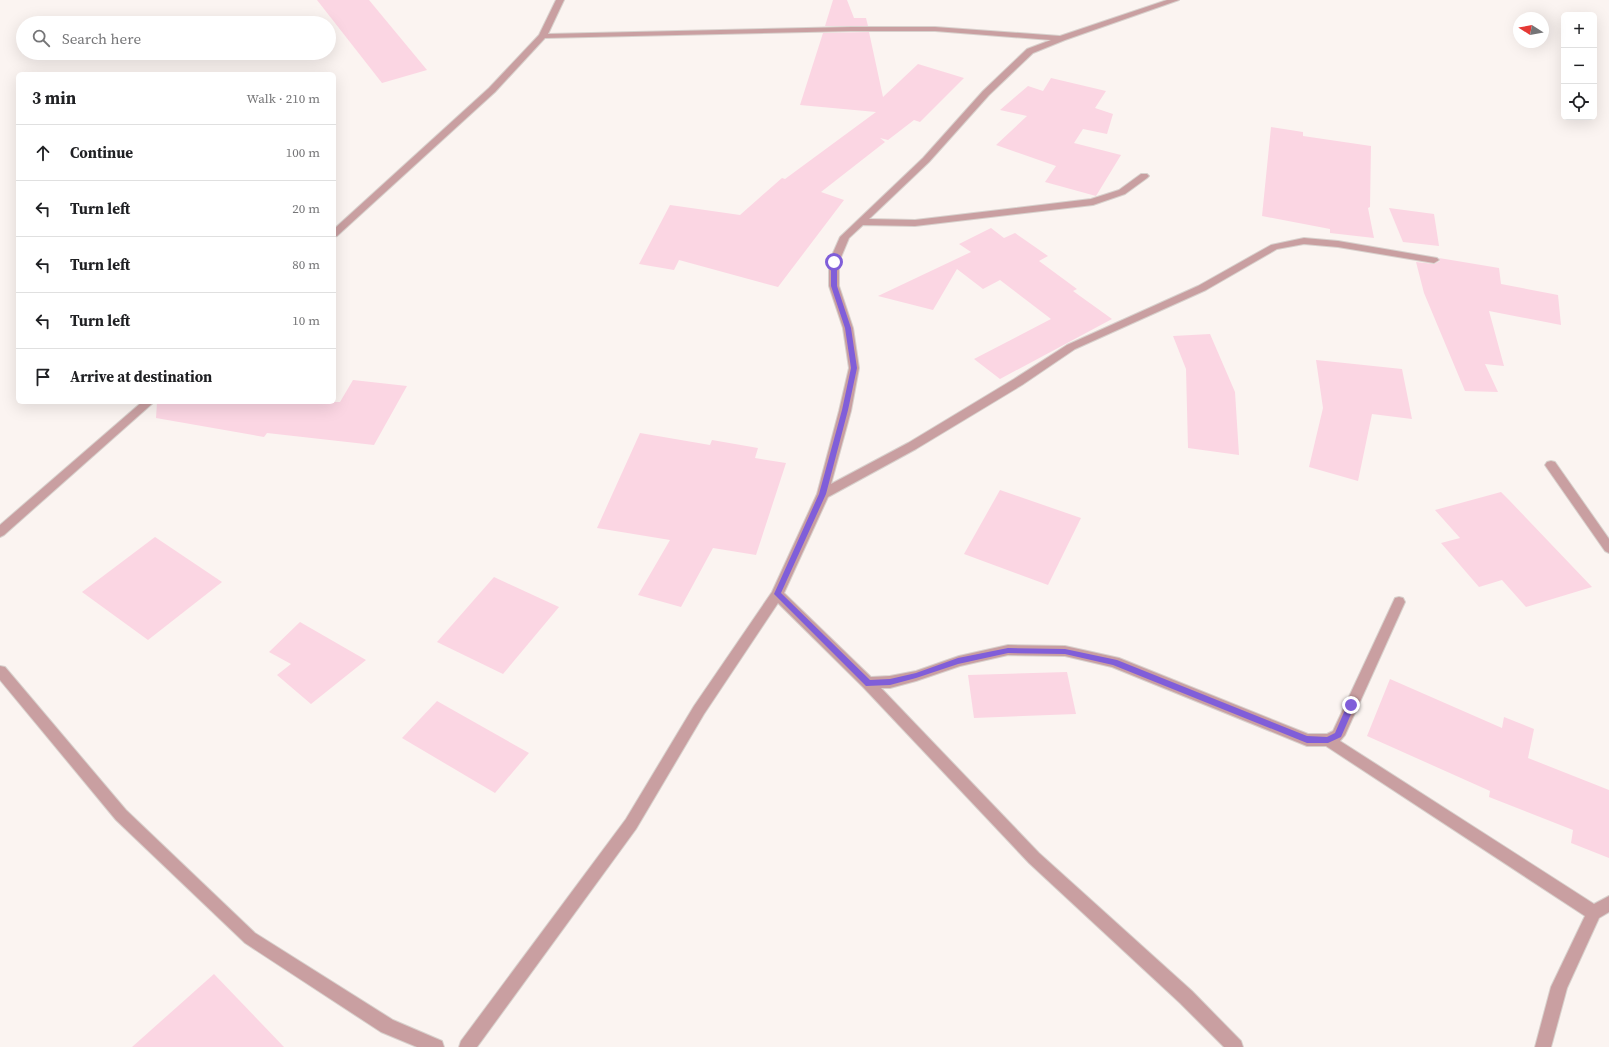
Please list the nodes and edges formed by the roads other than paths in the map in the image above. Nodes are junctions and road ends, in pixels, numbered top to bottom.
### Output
1 (560, 0) edge
2 (1175, 0) edge
3 (543, 36) junction
4 (1062, 38) junction
5 (1144, 176) dead end
6 (861, 222) junction
7 (336, 232) edge
8 (1434, 260) dead end
9 (147, 404) edge
10 (1551, 465) dead end
11 (822, 494) junction
12 (0, 532) edge
13 (1609, 548) edge
14 (777, 594) junction
15 (1399, 602) dead end
16 (0, 671) edge
17 (868, 683) junction
18 (1328, 740) junction
19 (1609, 903) edge
20 (1594, 913) junction
21 (436, 1047) edge
22 (467, 1047) edge
23 (1235, 1047) edge
24 (1543, 1047) edge

1 - 3 street
2 - 4 street
3 - 4 street
3 - 7 street
4 - 6 street
5 - 6 street
6 - 11 street
8 - 11 street
9 - 12 street
10 - 13 street
11 - 14 street
14 - 17 street
14 - 22 street
15 - 18 street
16 - 21 street
17 - 18 street
17 - 23 street
18 - 20 street
19 - 20 street
20 - 24 street

